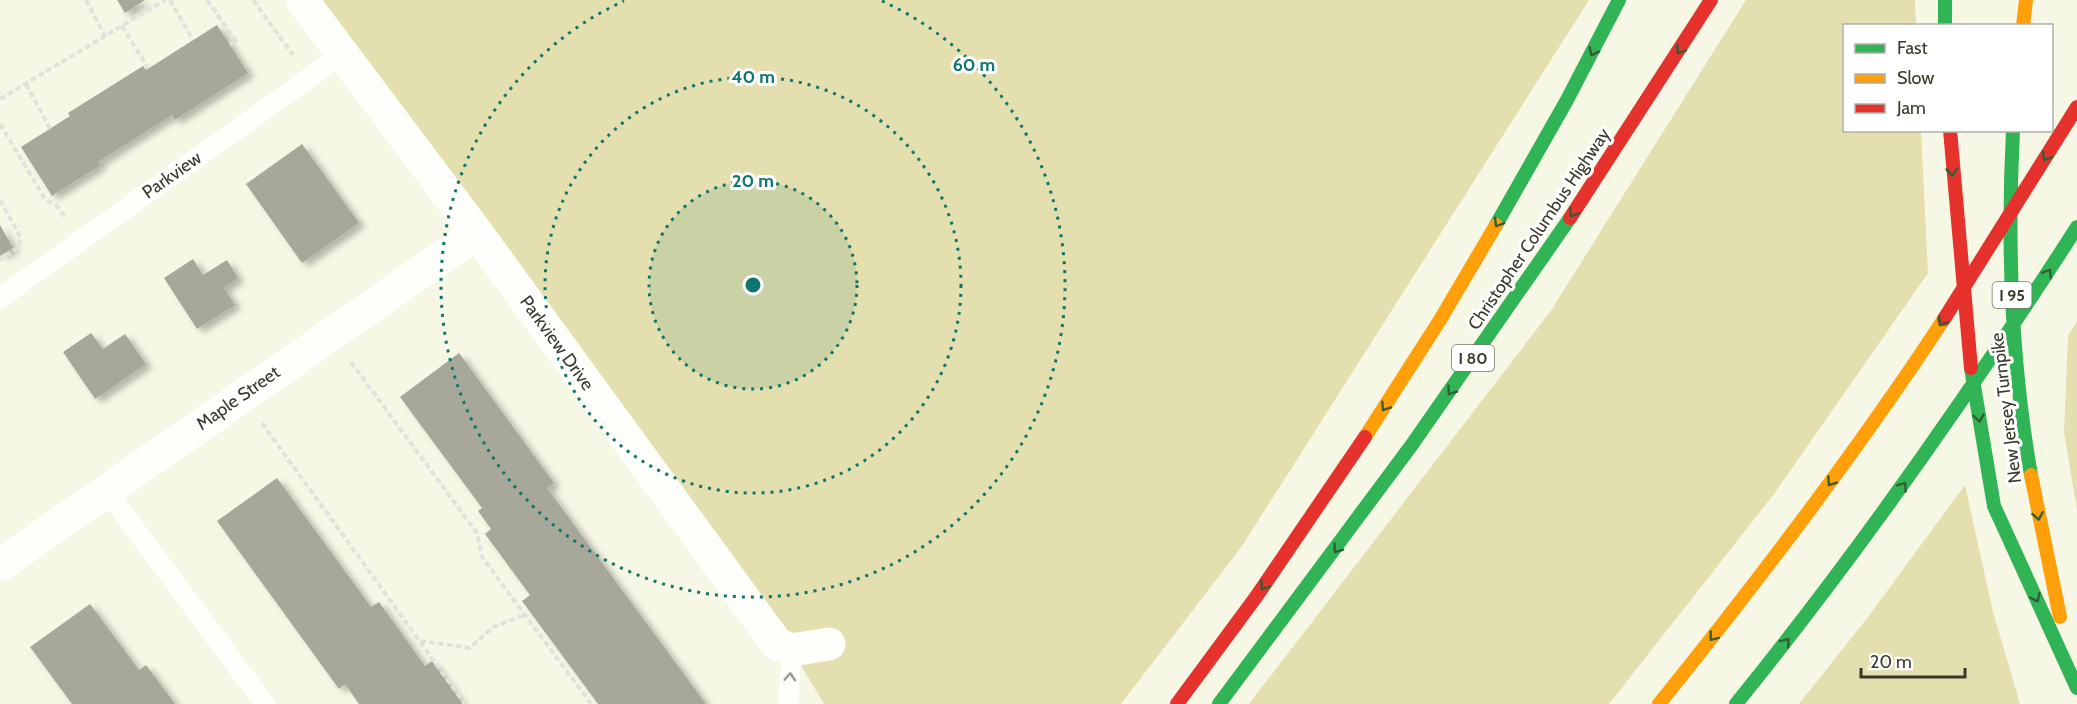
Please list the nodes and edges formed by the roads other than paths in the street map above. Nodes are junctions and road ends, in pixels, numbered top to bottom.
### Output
1 (302, 0) edge
2 (1618, 0) edge
3 (1711, 0) edge
4 (1945, 0) edge
5 (2026, 0) edge
6 (1945, 24) edge
7 (2023, 24) edge
8 (344, 53) junction
9 (2077, 107) edge
10 (1950, 132) edge
11 (2013, 132) edge
12 (2077, 227) edge
13 (477, 232) junction
14 (0, 298) edge
15 (106, 490) junction
16 (0, 565) edge
17 (829, 644) dead end
18 (792, 651) junction
19 (2077, 677) edge
20 (2077, 688) edge
21 (265, 704) edge
22 (788, 704) edge
23 (1177, 704) edge
24 (1219, 704) edge
25 (1659, 704) edge
26 (1736, 704) edge

1 - 8 street, Parkview Drive
2 -> 23 highway
3 -> 24 highway, Christopher Columbus Highway / I 80
4 - 6 highway
5 - 7 highway
8 - 13 street, Parkview Drive
8 - 14 lane, Parkview
9 -> 25 highway
10 -> 20 highway
11 -> 19 highway, New Jersey Turnpike / I 95
26 -> 12 highway
13 - 15 street, Maple Street
13 - 18 street, Parkview Drive
15 - 16 street, Maple Street
15 - 21 lane
17 - 18 street
22 -> 18 lane

